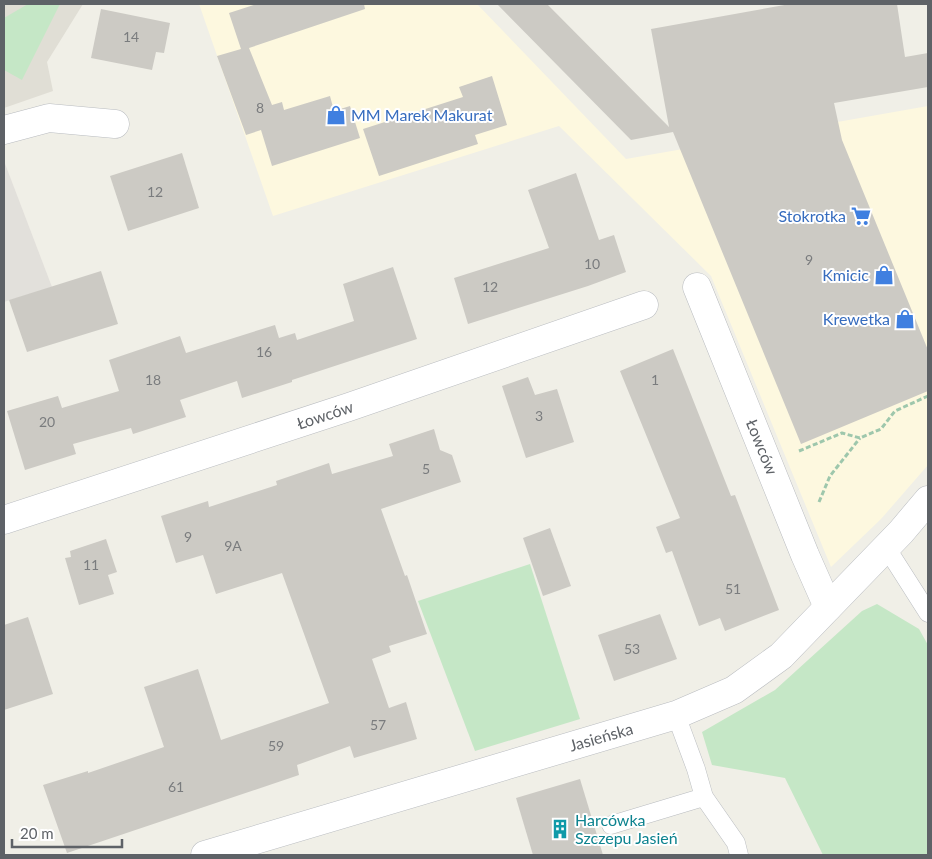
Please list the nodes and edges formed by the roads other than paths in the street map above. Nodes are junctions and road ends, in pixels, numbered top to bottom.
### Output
1 (115, 124) dead end
2 (4, 130) edge
3 (697, 287) dead end
4 (644, 305) dead end
5 (928, 500) edge
6 (4, 520) edge
7 (886, 547) junction
8 (828, 607) junction
9 (928, 613) edge
10 (676, 715) junction
11 (704, 797) junction
12 (611, 825) dead end
13 (205, 855) edge
14 (739, 855) edge

1 - 2 street
3 - 8 street, Łowców
4 - 6 street, Łowców
5 - 7 street, Jasieńska
7 - 8 street, Jasieńska
7 - 9 lane
8 - 10 street, Jasieńska
10 - 11 lane
10 - 13 street, Jasieńska
11 - 12 lane
11 - 14 lane

